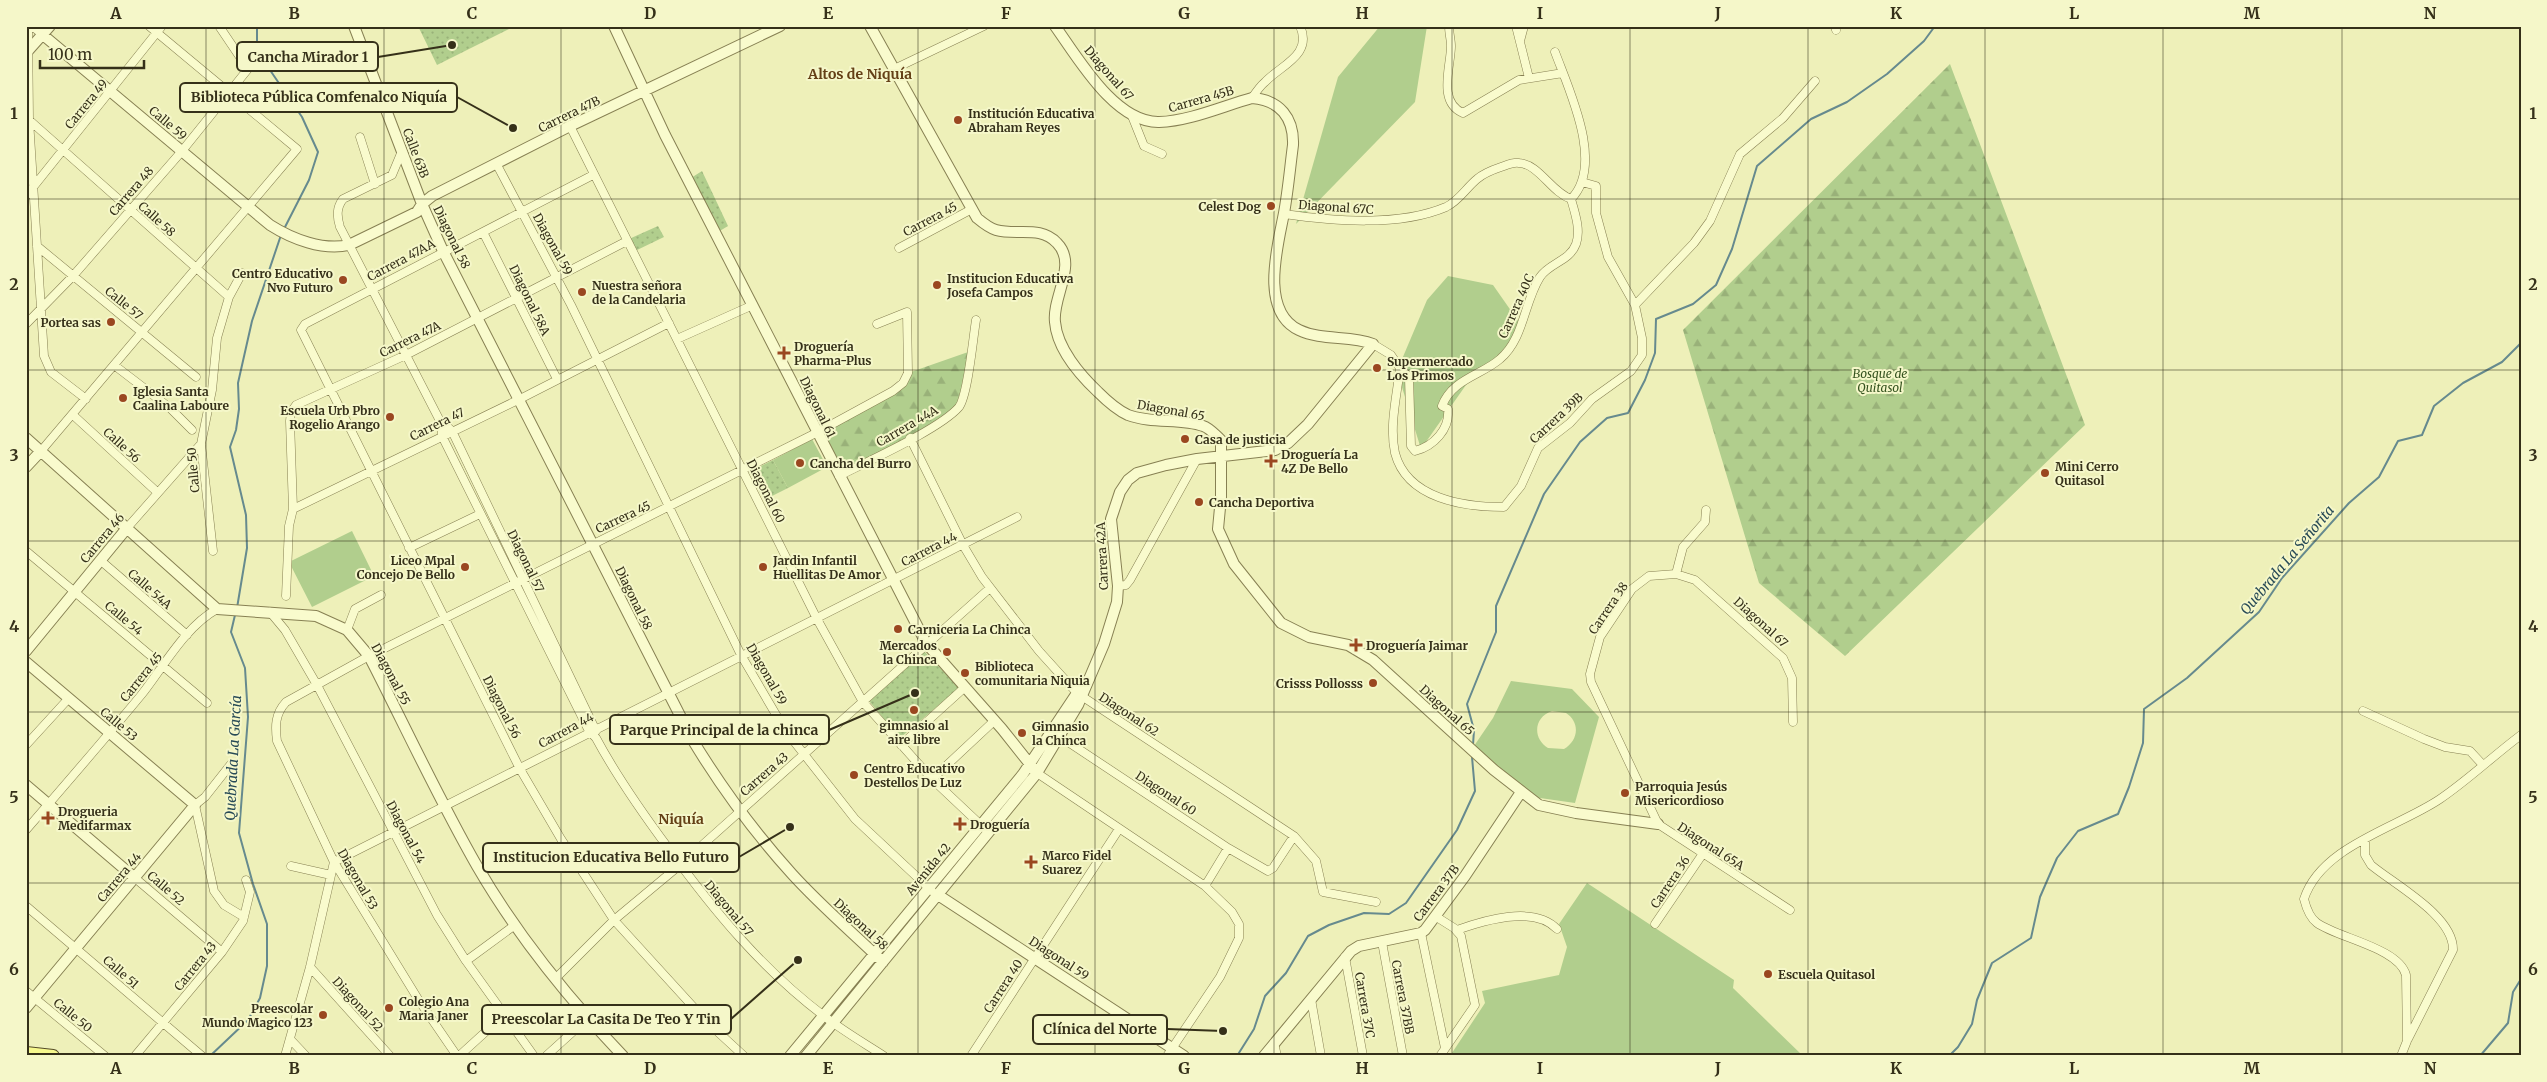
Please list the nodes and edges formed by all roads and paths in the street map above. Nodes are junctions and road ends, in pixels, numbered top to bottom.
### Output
1 (28, 26) edge
2 (32, 26) edge
3 (50, 26) edge
4 (149, 26) edge
5 (219, 26) edge
6 (354, 26) edge
7 (614, 26) edge
8 (780, 26) edge
9 (870, 26) edge
10 (984, 26) edge
11 (1055, 26) edge
12 (1300, 26) edge
13 (1449, 26) edge
14 (1516, 26) edge
15 (1524, 26) edge
16 (160, 30) edge
17 (43, 34) junction
18 (1519, 42) junction
19 (27, 52) edge
20 (1555, 52) dead end
21 (894, 69) junction
22 (1563, 73) junction
23 (1529, 78) junction
24 (1815, 80) dead end
25 (111, 92) junction
26 (229, 92) junction
27 (644, 92) junction
28 (1252, 98) junction
29 (1277, 105) joint
30 (1132, 116) junction
31 (28, 119) edge
32 (570, 126) junction
33 (360, 137) dead end
34 (63, 150) junction
35 (182, 151) junction
36 (402, 151) junction
37 (1162, 154) dead end
38 (496, 163) junction
39 (592, 174) junction
40 (1582, 182) junction
41 (375, 184) junction
42 (34, 186) junction
43 (26, 196) edge
44 (1571, 199) junction
45 (422, 204) junction
46 (249, 207) junction
47 (130, 210) junction
48 (972, 210) junction
49 (521, 213) junction
50 (1284, 214) junction
51 (483, 232) junction
52 (290, 235) joint
53 (627, 240) junction
54 (349, 245) junction
55 (37, 246) junction
56 (899, 248) dead end
57 (443, 251) junction
58 (197, 269) junction
59 (242, 273) dead end
60 (73, 276) junction
61 (556, 277) junction
62 (372, 289) junction
63 (229, 298) junction
64 (517, 298) junction
65 (753, 305) junction
66 (1635, 305) junction
67 (40, 312) junction
68 (478, 317) junction
69 (976, 320) dead end
70 (669, 323) junction
71 (26, 324) edge
72 (876, 324) dead end
73 (302, 328) joint
74 (142, 333) junction
75 (677, 339) junction
76 (1374, 344) junction
77 (406, 355) junction
78 (597, 358) junction
79 (114, 365) junction
80 (1400, 368) junction
81 (196, 377) dead end
82 (557, 379) junction
83 (330, 389) junction
84 (86, 399) junction
85 (520, 399) junction
86 (72, 415) junction
87 (442, 424) junction
88 (192, 430) dead end
89 (452, 431) junction
90 (816, 433) junction
91 (442, 436) junction
92 (26, 438) edge
93 (910, 438) junction
94 (201, 444) junction
95 (41, 451) junction
96 (1221, 456) junction
97 (1197, 459) junction
98 (26, 467) edge
99 (372, 470) junction
100 (743, 470) junction
101 (839, 476) junction
102 (157, 492) junction
103 (668, 508) junction
104 (294, 509) junction
105 (1706, 510) dead end
106 (480, 514) junction
107 (1016, 517) dead end
108 (127, 528) junction
109 (593, 543) junction
110 (963, 545) junction
111 (410, 548) junction
112 (26, 551) edge
113 (214, 551) dead end
114 (100, 560) junction
115 (1676, 574) junction
116 (521, 578) junction
117 (1695, 580) joint
118 (893, 581) junction
119 (513, 583) junction
120 (1118, 586) junction
121 (990, 588) junction
122 (74, 591) junction
123 (382, 595) dead end
124 (286, 596) dead end
125 (219, 609) junction
126 (266, 612) junction
127 (445, 618) junction
128 (818, 619) junction
129 (347, 630) junction
130 (187, 635) junction
131 (926, 643) junction
132 (26, 651) edge
133 (741, 655) junction
134 (369, 656) junction
135 (26, 662) edge
136 (164, 666) junction
137 (1590, 674) joint
138 (317, 685) junction
139 (964, 688) junction
140 (667, 692) junction
141 (1081, 692) junction
142 (69, 698) junction
143 (286, 702) joint
144 (863, 702) junction
145 (207, 703) dead end
146 (2363, 711) dead end
147 (994, 721) junction
148 (1793, 722) dead end
149 (593, 729) junction
150 (110, 733) junction
151 (1056, 734) junction
152 (2521, 735) edge
153 (26, 745) edge
154 (900, 745) junction
155 (803, 755) junction
156 (1031, 762) junction
157 (231, 764) dead end
158 (2483, 765) junction
159 (520, 769) junction
160 (1037, 773) junction
161 (932, 779) junction
162 (26, 785) edge
163 (1521, 792) junction
164 (48, 804) junction
165 (195, 805) junction
166 (445, 805) junction
167 (740, 810) junction
168 (1658, 824) junction
169 (980, 825) junction
170 (1119, 829) junction
171 (26, 830) edge
172 (392, 832) junction
173 (990, 832) junction
174 (1294, 836) junction
175 (2365, 840) junction
176 (1228, 848) junction
177 (1704, 852) junction
178 (334, 862) junction
179 (680, 865) junction
180 (291, 866) dead end
181 (331, 875) junction
182 (135, 878) junction
183 (246, 880) dead end
184 (1205, 886) junction
185 (928, 887) junction
186 (938, 895) junction
187 (1376, 902) dead end
188 (26, 906) edge
189 (1790, 910) dead end
190 (1435, 916) junction
191 (244, 917) junction
192 (614, 920) junction
193 (1655, 924) dead end
194 (515, 925) junction
195 (1557, 929) dead end
196 (1457, 930) junction
197 (1421, 933) junction
198 (1382, 942) junction
199 (76, 948) junction
200 (222, 952) junction
201 (874, 954) junction
202 (1345, 957) junction
203 (1035, 958) junction
204 (466, 961) junction
205 (883, 962) junction
206 (310, 967) junction
207 (555, 979) junction
208 (30, 995) edge
209 (1311, 999) junction
210 (26, 1008) edge
211 (504, 1015) junction
212 (823, 1016) junction
213 (587, 1019) junction
214 (163, 1022) junction
215 (833, 1023) junction
216 (290, 1039) junction
217 (2407, 1041) junction
218 (1274, 1043) junction
219 (1446, 1048) junction
220 (1169, 1052) edge
221 (26, 1053) edge
222 (53, 1056) edge
223 (105, 1056) edge
224 (135, 1056) edge
225 (202, 1056) edge
226 (285, 1056) edge
227 (306, 1056) edge
228 (390, 1056) edge
229 (458, 1056) edge
230 (534, 1056) edge
231 (546, 1056) edge
232 (623, 1056) edge
233 (744, 1056) edge
234 (790, 1056) edge
235 (806, 1056) edge
236 (884, 1056) edge
237 (971, 1056) edge
238 (1184, 1056) edge
239 (1264, 1056) edge
240 (1276, 1056) edge
241 (1321, 1056) edge
242 (1363, 1056) edge
243 (1403, 1056) edge
244 (1440, 1056) edge
245 (2401, 1056) edge

1 - 19 street
2 - 17 street, Calle 59
3 - 17 street
4 - 16 street
5 - 26 street, Carrera 48
6 - 36 street, Calle 63B
7 - 27 street, Diagonal 61
8 - 27 street, Carrera 47B
9 - 21 street, Diagonal 65
10 - 21 street
11 - 30 street, Diagonal 67
12 - 28 street
13 - 23 street
14 - 18 street
15 - 18 street
16 - 25 street, Carrera 49
16 - 26 street
17 - 19 street
17 - 25 street, Calle 59
18 - 23 street
19 - 31 street
20 - 22 street
21 - 48 street, Diagonal 65
22 - 23 street
22 - 40 street
24 - 66 street
25 - 34 street, Carrera 49
25 - 35 street, Calle 59
26 - 35 street, Carrera 48
26 - 46 street
27 - 32 street, Carrera 47B
27 - 65 street, Diagonal 61
28 - 29 street, Carrera 45B
28 - 30 street, Carrera 45B
29 - 50 street, Carrera 40C
30 - 37 street, Diagonal 67
31 - 34 street, Calle 58
31 - 42 street
32 - 38 street, Carrera 47B
32 - 39 street, Diagonal 60
33 - 41 street
34 - 42 street, Carrera 49
34 - 47 street, Calle 58
35 - 46 street, Calle 59
35 - 47 street, Carrera 48
36 - 41 street
36 - 45 street, Calle 63B
38 - 45 street, Carrera 47B
38 - 49 street, Diagonal 59
39 - 49 street, Carrera 47AA
39 - 53 street, Diagonal 60
40 - 44 street
40 - 66 street
41 - 54 street, Diagonal 57
42 - 43 street, Carrera 49
42 - 55 street
44 - 50 street, Diagonal 67C
44 - 80 street, Carrera 40C
45 - 54 street, Carrera 47B
45 - 57 street, Diagonal 58
46 - 52 street, Calle 59
46 - 58 street
47 - 58 street, Calle 58
47 - 60 street, Carrera 48
48 - 56 street, Carrera 45
48 - 96 street, Diagonal 65
49 - 51 street, Carrera 47AA
49 - 61 street, Diagonal 59
50 - 76 street, Carrera 40C
51 - 57 street, Carrera 47AA
51 - 64 street, Diagonal 58A
52 - 54 street, Carrera 47B
53 - 61 street, Carrera 47A
53 - 70 street, Diagonal 60
54 - 62 street, Diagonal 57
55 - 60 street, Calle 57
55 - 67 street
57 - 62 street, Carrera 47AA
57 - 68 street, Diagonal 58
58 - 63 street, Calle 58
58 - 74 street
59 - 63 street, Calle 50
60 - 67 street, Carrera 48
60 - 74 street, Calle 57
61 - 64 street, Carrera 47A
61 - 78 street, Diagonal 59
62 - 73 street, Carrera 47AA
62 - 77 street, Diagonal 57
63 - 94 street, Calle 50
64 - 68 street, Carrera 47A
64 - 82 street, Diagonal 58A
65 - 75 street
65 - 90 street, Diagonal 61
66 - 80 street, Carrera 39B
67 - 71 street, Carrera 48
67 - 84 street
68 - 77 street, Carrera 47A
68 - 85 street, Diagonal 58
69 - 93 street, Carrera 44A
70 - 75 street, Diagonal 60
70 - 78 street, Carrera 47
72 - 90 street, Carrera 45
73 - 83 street, Diagonal 56
74 - 79 street
74 - 81 street, Calle 57
75 - 100 street, Diagonal 60
76 - 80 street, Carrera 40C
76 - 96 street, Carrera 42A
77 - 83 street, Carrera 47A
77 - 87 street, Diagonal 57
78 - 82 street, Carrera 47
78 - 103 street, Diagonal 59
79 - 84 street
79 - 88 street
82 - 85 street, Carrera 47
83 - 99 street, Diagonal 56
83 - 104 street, Carrera 47A
84 - 86 street
85 - 89 street, Carrera 47
85 - 109 street, Diagonal 58
86 - 95 street
86 - 102 street, Calle 56
87 - 89 street, Diagonal 57
87 - 91 street, Diagonal 57
89 - 91 street, Carrera 47
89 - 116 street, Diagonal 57
90 - 100 street, Carrera 45
90 - 101 street, Diagonal 61
91 - 99 street, Carrera 47
91 - 106 street, Diagonal 57
92 - 95 street
93 - 101 street, Carrera 44A
93 - 110 street, Diagonal 62
94 - 102 street, Carrera 46
94 - 113 street, Calle 50
95 - 98 street
95 - 108 street
96 - 97 street, Carrera 42A
96 - 163 street, Diagonal 65
97 - 120 street
97 - 120 street, Carrera 42A
99 - 104 street, Carrera 47
99 - 111 street, Diagonal 56
100 - 103 street, Carrera 45
100 - 128 street, Diagonal 60
101 - 118 street, Diagonal 61
102 - 108 street, Carrera 46
103 - 109 street, Carrera 45
103 - 133 street, Diagonal 59
104 - 124 street
105 - 115 street
106 - 111 street
106 - 119 street, Diagonal 57
107 - 110 street, Carrera 44
108 - 114 street, Carrera 46
108 - 125 street
109 - 116 street, Carrera 45
109 - 140 street, Diagonal 58
110 - 118 street, Carrera 44
110 - 121 street, Diagonal 62
111 - 127 street, Diagonal 56
112 - 122 street, Calle 54
114 - 122 street, Carrera 46
114 - 130 street, Calle 54A
115 - 117 street, Carrera 38
115 - 137 street, Carrera 38
116 - 119 street, Carrera 45
116 - 149 street, Diagonal 57
117 - 148 street, Diagonal 67
118 - 128 street, Carrera 44
118 - 131 street, Diagonal 61
119 - 127 street, Carrera 45
119 - 149 street, Diagonal 57
120 - 141 street, Carrera 42A
121 - 131 street, Carrera 43
121 - 141 street, Diagonal 62
122 - 132 street, Carrera 46
122 - 136 street, Calle 54
123 - 129 street
125 - 126 street, Diagonal 55
125 - 130 street, Carrera 45
126 - 129 street, Diagonal 55
126 - 138 street, Diagonal 54
127 - 134 street, Carrera 45
127 - 159 street, Diagonal 56
128 - 133 street, Carrera 44
128 - 144 street, Diagonal 60
129 - 134 street, Diagonal 55
130 - 136 street, Carrera 45
131 - 139 street, Diagonal 61
131 - 144 street, Carrera 43
133 - 140 street, Carrera 44
133 - 155 street, Diagonal 59
134 - 138 street, Carrera 45
134 - 166 street, Diagonal 55
135 - 142 street, Calle 53
136 - 145 street, Calle 54
136 - 150 street, Carrera 45
137 - 168 street, Diagonal 65A
138 - 143 street, Carrera 45
138 - 172 street, Diagonal 54
139 - 147 street, Diagonal 61
139 - 154 street
140 - 149 street, Carrera 44
140 - 167 street, Diagonal 58
141 - 151 street, Avenida 42
141 - 174 street, Diagonal 62
142 - 150 street, Calle 53
142 - 153 street
143 - 178 street, Diagonal 53
144 - 154 street, Diagonal 60
144 - 155 street, Carrera 43
146 - 158 street
147 - 156 street, Diagonal 61
147 - 161 street
149 - 159 street, Carrera 44
149 - 179 street, Diagonal 57
150 - 164 street, Carrera 45
150 - 165 street, Calle 53
151 - 156 street, Avenida 42
151 - 160 street, Avenida 42
151 - 176 street, Diagonal 60
152 - 158 street
154 - 161 street, Diagonal 60
155 - 167 street, Carrera 43
155 - 185 street, Diagonal 59
156 - 160 street, Diagonal 61
156 - 169 street, Avenida 42
157 - 165 street, Carrera 44
158 - 175 street
159 - 166 street, Carrera 44
159 - 192 street, Diagonal 56
160 - 170 street
160 - 173 street, Avenida 42
161 - 169 street, Diagonal 60
162 - 164 street, Calle 52
163 - 168 street, Diagonal 65
163 - 190 street, Carrera 37B
164 - 171 street, Carrera 45
164 - 182 street, Calle 52
165 - 182 street, Carrera 44
165 - 191 street
166 - 172 street, Carrera 44
166 - 194 street, Diagonal 55
167 - 179 street, Carrera 43
167 - 201 street, Diagonal 58
168 - 177 street, Diagonal 65A
169 - 173 street, Diagonal 60
169 - 185 street, Avenida 42
170 - 184 street
170 - 203 street, Carrera 40
172 - 178 street, Carrera 44
172 - 204 street, Diagonal 54
173 - 186 street, Avenida 42
174 - 176 street, Diagonal 60
174 - 187 street, Diagonal 62
175 - 217 street
175 - 217 street
176 - 184 street
177 - 189 street, Diagonal 65A
177 - 193 street, Carrera 36
178 - 181 street
178 - 229 street, Diagonal 53
179 - 192 street, Carrera 43
179 - 212 street, Diagonal 57
180 - 181 street
181 - 206 street
182 - 199 street, Carrera 44
182 - 200 street, Calle 52
183 - 191 street, Carrera 43
184 - 220 street
185 - 186 street, Diagonal 59
185 - 201 street, Avenida 42
186 - 203 street, Diagonal 59
186 - 205 street, Avenida 42
188 - 199 street, Calle 51
190 - 196 street
190 - 197 street, Carrera 37B
191 - 200 street, Carrera 43
192 - 207 street, Carrera 43
192 - 233 street, Diagonal 56
194 - 204 street
194 - 207 street, Diagonal 55
195 - 196 street
196 - 219 street
197 - 198 street, Carrera 37B
197 - 219 street
198 - 202 street, Carrera 37B
198 - 243 street, Carrera 37BB
199 - 208 street, Carrera 44
199 - 214 street, Calle 51
200 - 214 street, Carrera 43
201 - 205 street, Diagonal 58
201 - 212 street, Avenida 42
202 - 209 street, Carrera 37B
202 - 242 street, Carrera 37C
203 - 220 street, Diagonal 59
203 - 237 street, Carrera 40
204 - 211 street, Diagonal 54
205 - 215 street, Avenida 42
206 - 216 street
206 - 228 street, Diagonal 52
207 - 213 street, Diagonal 55
208 - 210 street, Carrera 44
208 - 223 street, Calle 50
209 - 218 street, Carrera 37B
209 - 241 street
211 - 229 street
211 - 230 street, Diagonal 54
212 - 215 street, Diagonal 57
212 - 234 street, Avenida 42
213 - 231 street
213 - 232 street, Diagonal 55
214 - 224 street, Carrera 43
214 - 225 street, Calle 51
215 - 235 street, Avenida 42
215 - 236 street, Diagonal 57
216 - 226 street
216 - 227 street
217 - 245 street
218 - 239 street, Carrera 37B
218 - 240 street
219 - 244 street
220 - 238 street, Diagonal 59
221 - 222 main road

